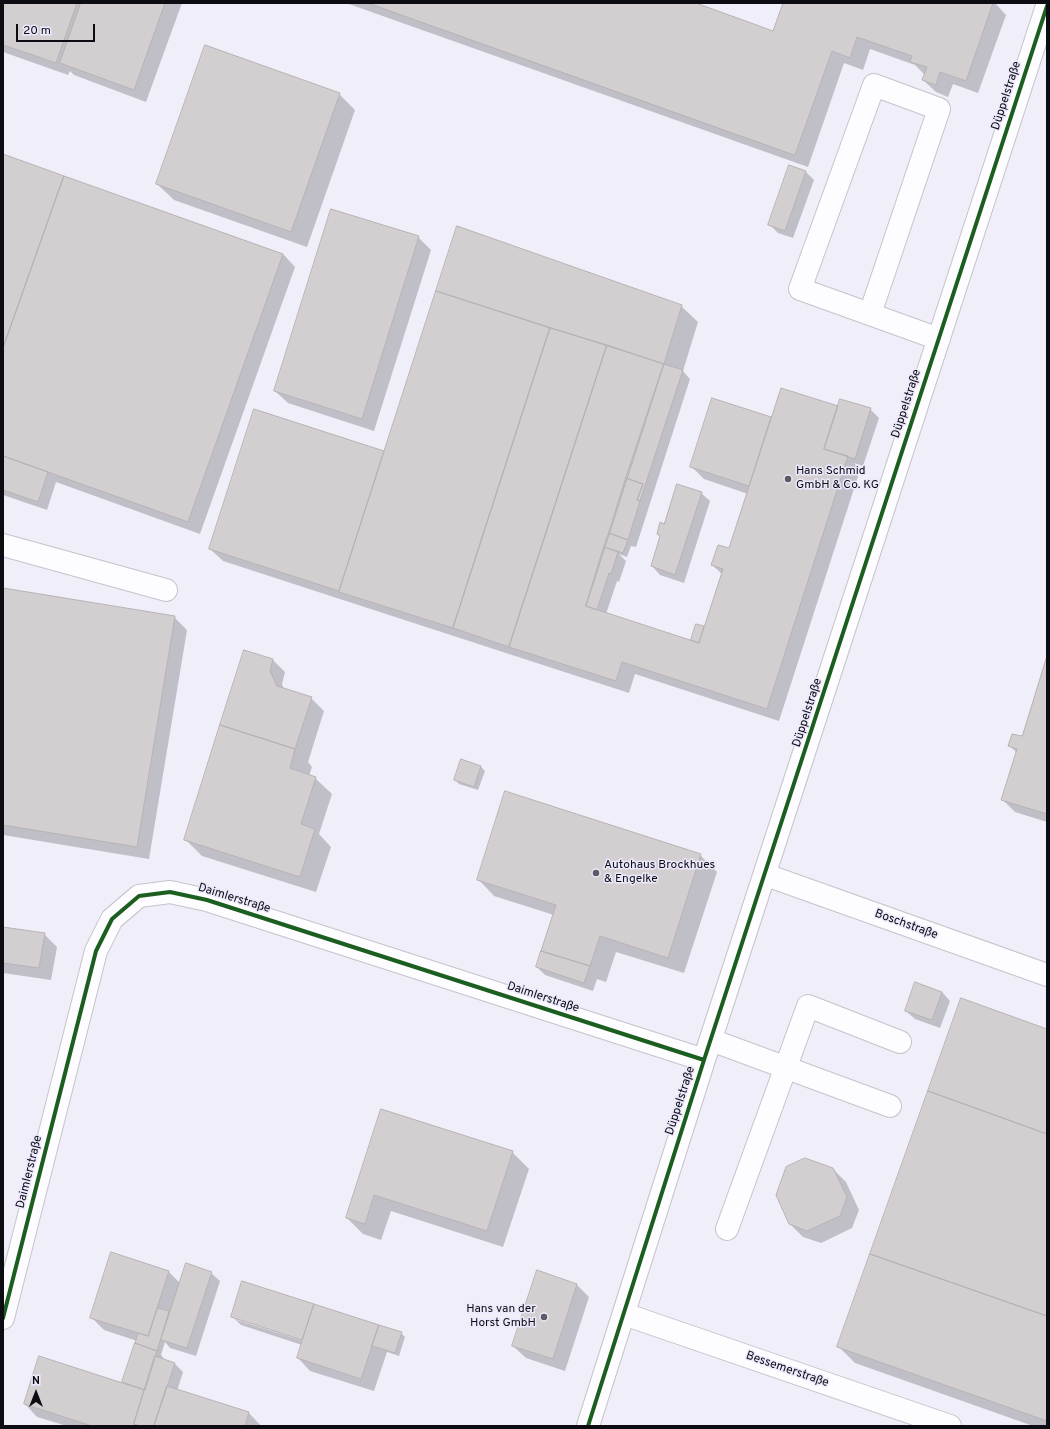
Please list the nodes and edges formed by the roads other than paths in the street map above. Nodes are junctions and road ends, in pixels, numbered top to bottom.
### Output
1 (1047, 6) edge
2 (870, 314) junction
3 (939, 339) junction
4 (3, 545) edge
5 (166, 590) dead end
6 (766, 875) junction
7 (1047, 975) edge
8 (900, 1042) dead end
9 (708, 1050) junction
10 (785, 1067) junction
11 (890, 1106) dead end
12 (727, 1229) dead end
13 (624, 1314) junction
14 (3, 1318) edge
15 (588, 1426) edge
16 (950, 1426) edge

1 - 3 street, Düppelstraße
2 - 2 street
2 - 3 street
3 - 6 street, Düppelstraße
4 - 5 street
6 - 7 street, Boschstraße
6 - 9 street, Düppelstraße
8 - 10 street
9 - 10 street, Daimlerstraße
9 - 13 street, Düppelstraße
9 - 14 street, Daimlerstraße
10 - 11 street, Daimlerstraße
10 - 12 street
13 - 15 street, Düppelstraße
13 - 16 street, Bessemerstraße

